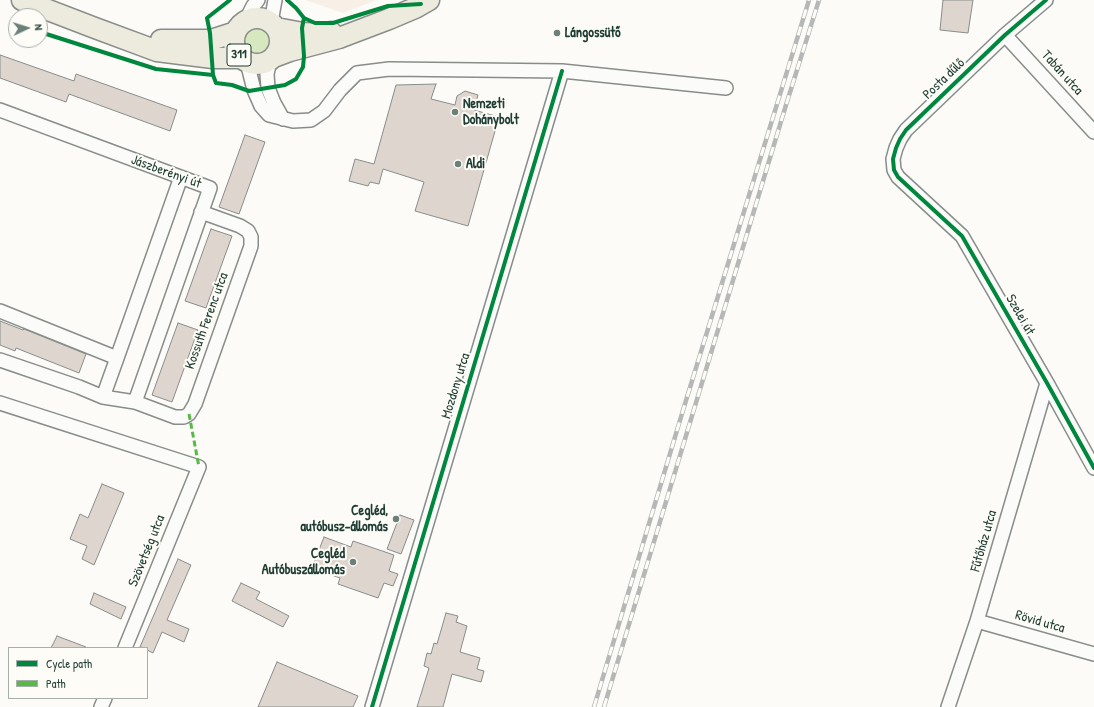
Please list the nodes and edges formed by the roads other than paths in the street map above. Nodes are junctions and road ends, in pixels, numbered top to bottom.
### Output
1 (22, 0) edge
2 (258, 0) edge
3 (275, 0) edge
4 (429, 0) edge
5 (1046, 0) edge
6 (389, 19) junction
7 (274, 25) junction
8 (240, 27) junction
9 (1005, 35) junction
10 (119, 36) junction
11 (272, 59) junction
12 (244, 60) junction
13 (562, 71) junction
14 (726, 88) dead end
15 (0, 110) edge
16 (283, 119) junction
17 (1094, 132) edge
18 (181, 177) junction
19 (909, 188) joint
20 (201, 212) junction
21 (0, 311) edge
22 (117, 358) junction
23 (0, 360) edge
24 (1047, 382) junction
25 (104, 396) junction
26 (135, 402) junction
27 (0, 403) edge
28 (1094, 468) edge
29 (977, 621) junction
30 (125, 647) edge
31 (1094, 654) edge
32 (372, 707) edge
33 (948, 707) edge

1 - 10 main road, 311
2 - 8 street
3 - 7 street
4 - 6 main road, 311
5 - 9 street, Posta dűlő
6 - 7 main road, 311
6 - 11 main road, 311
7 - 8 main road, 311
7 - 11 main road
8 - 10 main road, 311
8 - 12 main road, 311
9 - 17 street, Tabán utca
9 - 19 street, Posta dűlő
10 - 12 main road, 311
11 - 12 main road, 311
11 - 16 street
12 - 16 street
13 - 14 street
13 - 16 street
13 - 32 street, Mozdony utca
15 - 18 street, Jászberényi út
18 - 20 street, Jászberényi út
18 - 22 street
19 - 24 street, Szelei út
20 - 26 street, Jászberényi út
20 - 26 street, Kossuth Ferenc utca
21 - 22 street
22 - 25 street
23 - 25 street
24 - 28 street, Szelei út
24 - 29 street, Fűtőház utca
25 - 26 street
27 - 30 street, Szövetség utca
29 - 31 street, Rövid utca
29 - 33 street, Fűtőház utca

